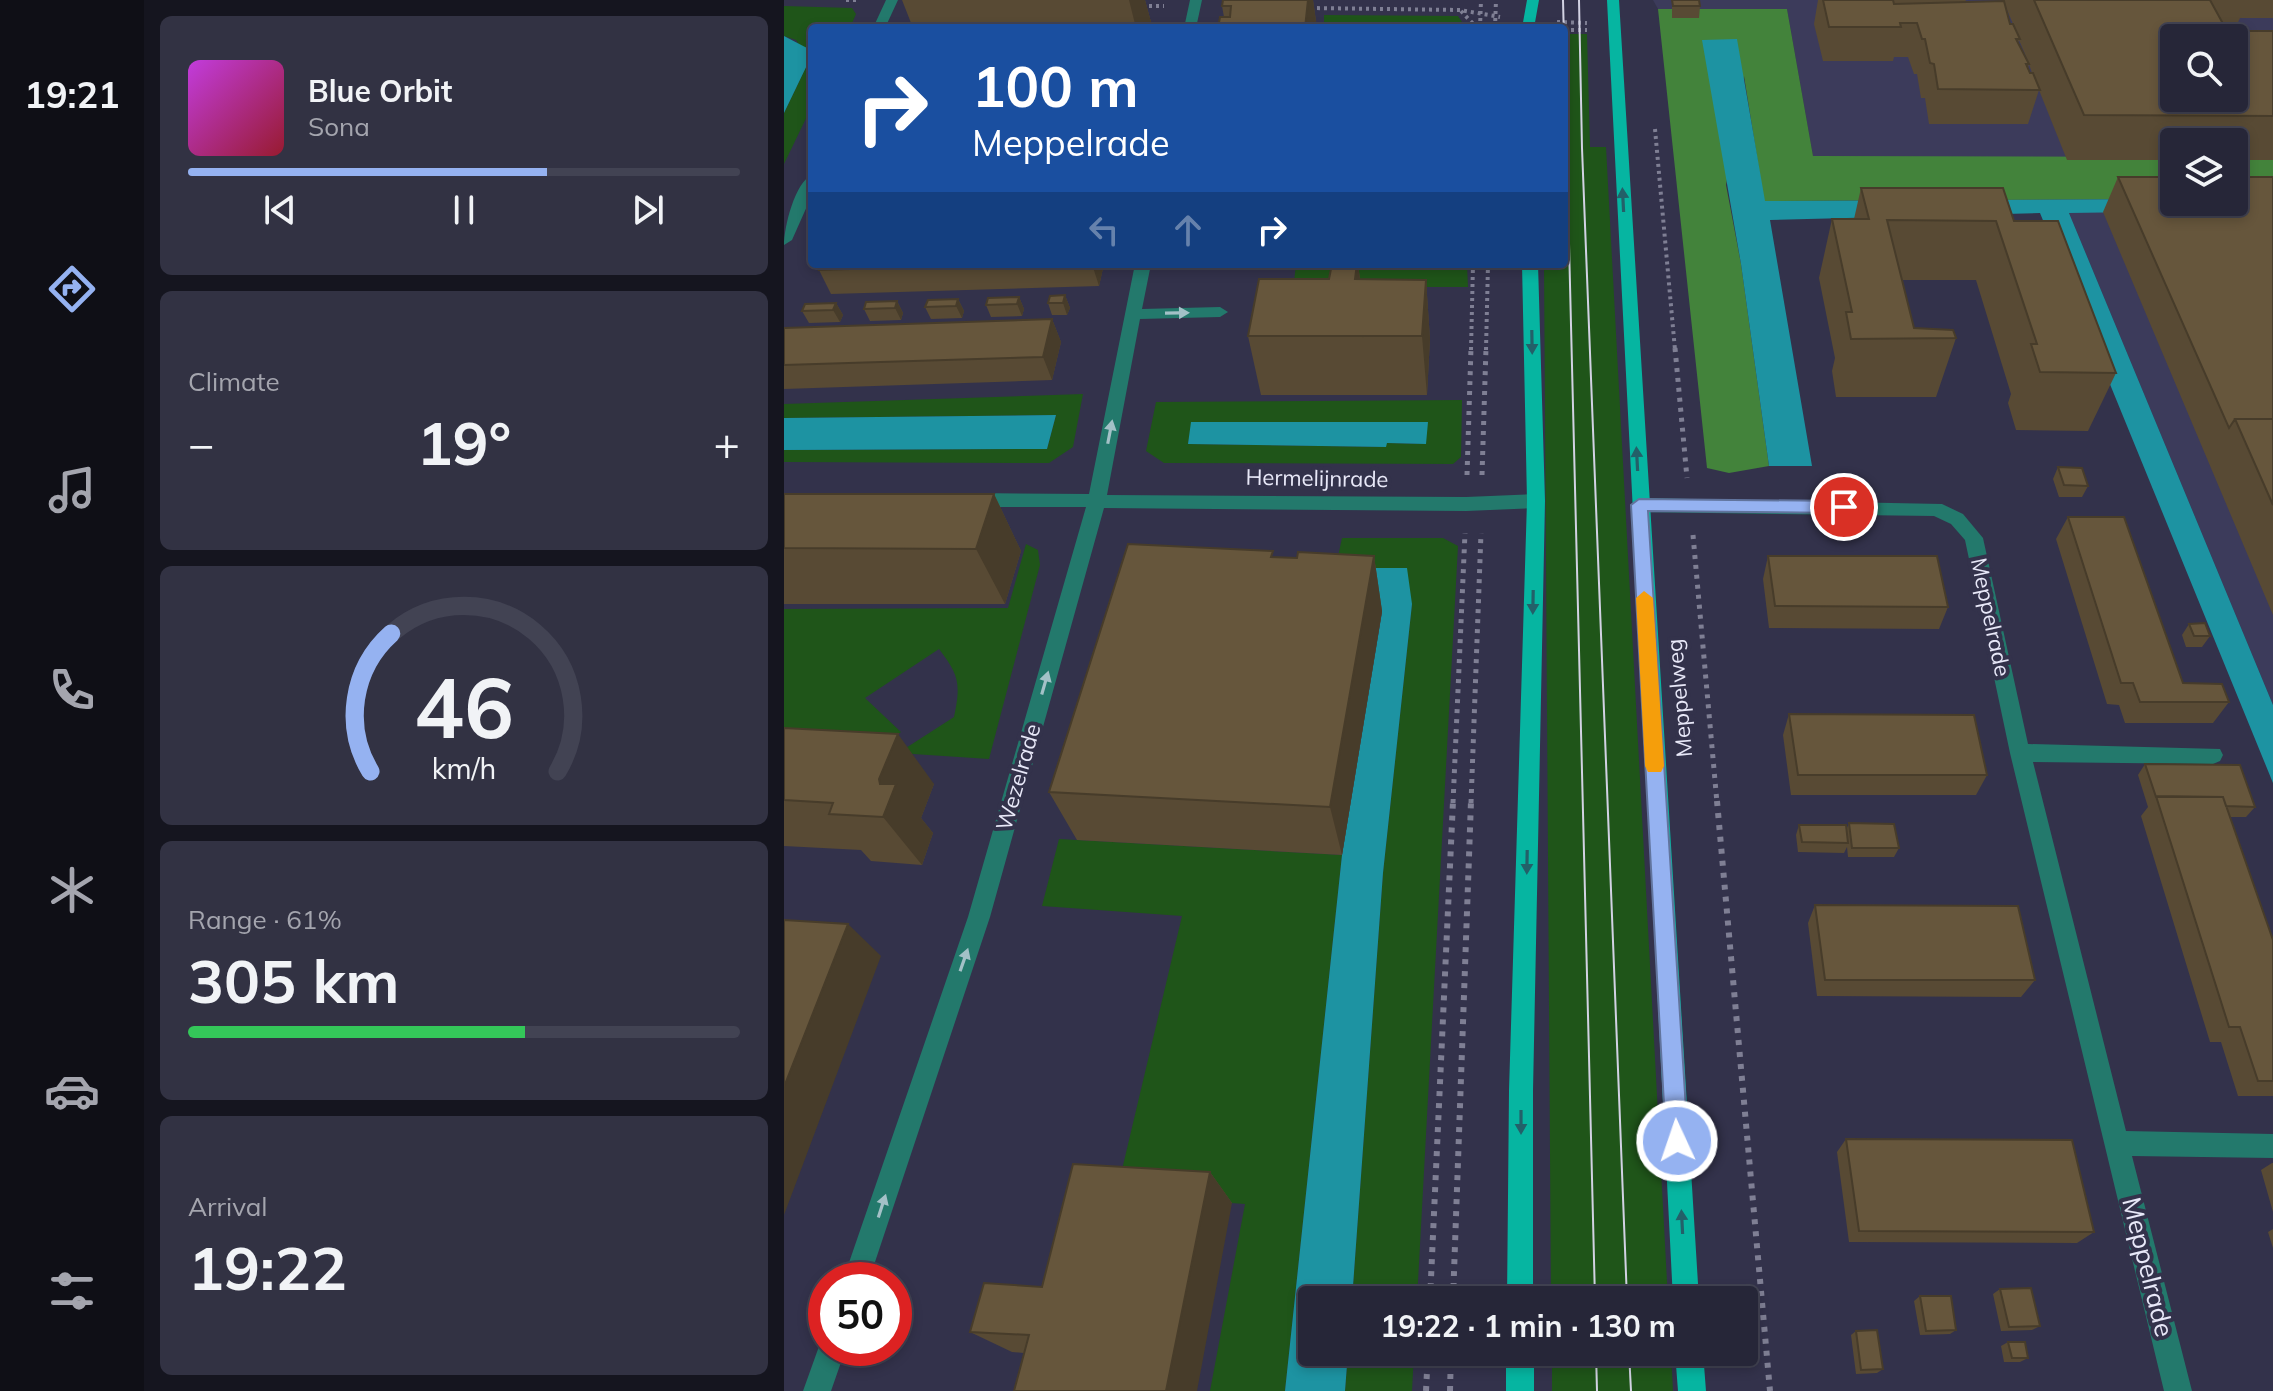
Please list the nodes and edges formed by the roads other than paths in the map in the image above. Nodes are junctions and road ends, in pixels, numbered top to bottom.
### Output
1 (892, 0) edge
2 (1533, 0) edge
3 (1613, 0) edge
4 (1196, 3) edge
5 (881, 24) edge
6 (1191, 24) edge
7 (1529, 24) edge
8 (808, 188) edge
9 (784, 240) edge
10 (1142, 268) edge
11 (1530, 268) edge
12 (1220, 312) dead end
13 (1133, 314) junction
14 (1097, 499) junction
15 (956, 500) edge
16 (1536, 501) junction
17 (1639, 505) junction
18 (2020, 753) junction
19 (2213, 755) dead end
20 (2117, 1143) junction
21 (2273, 1146) edge
22 (862, 1262) edge
23 (1520, 1286) edge
24 (1685, 1286) edge
25 (826, 1366) edge
26 (1520, 1366) edge
27 (1690, 1366) edge
28 (817, 1391) edge
29 (1520, 1391) edge
30 (1692, 1391) edge
31 (2178, 1391) edge

1 - 5 street
2 - 7 main road
17 -> 3 main road, Meppelweg
4 - 6 street
8 - 9 street
10 - 13 street, Wezelrade
11 -> 16 main road
13 -> 12 street
14 -> 13 street, Wezelrade
14 - 15 street, Hermelijnrade
14 - 16 street, Hermelijnrade
22 -> 14 street, Wezelrade
16 -> 23 main road
17 - 18 street, Meppelrade
24 -> 17 main road, Meppelweg
18 - 19 street
18 - 20 street, Meppelrade
20 - 21 street
20 - 31 street, Meppelrade
25 - 28 street
26 - 29 main road
27 - 30 main road

